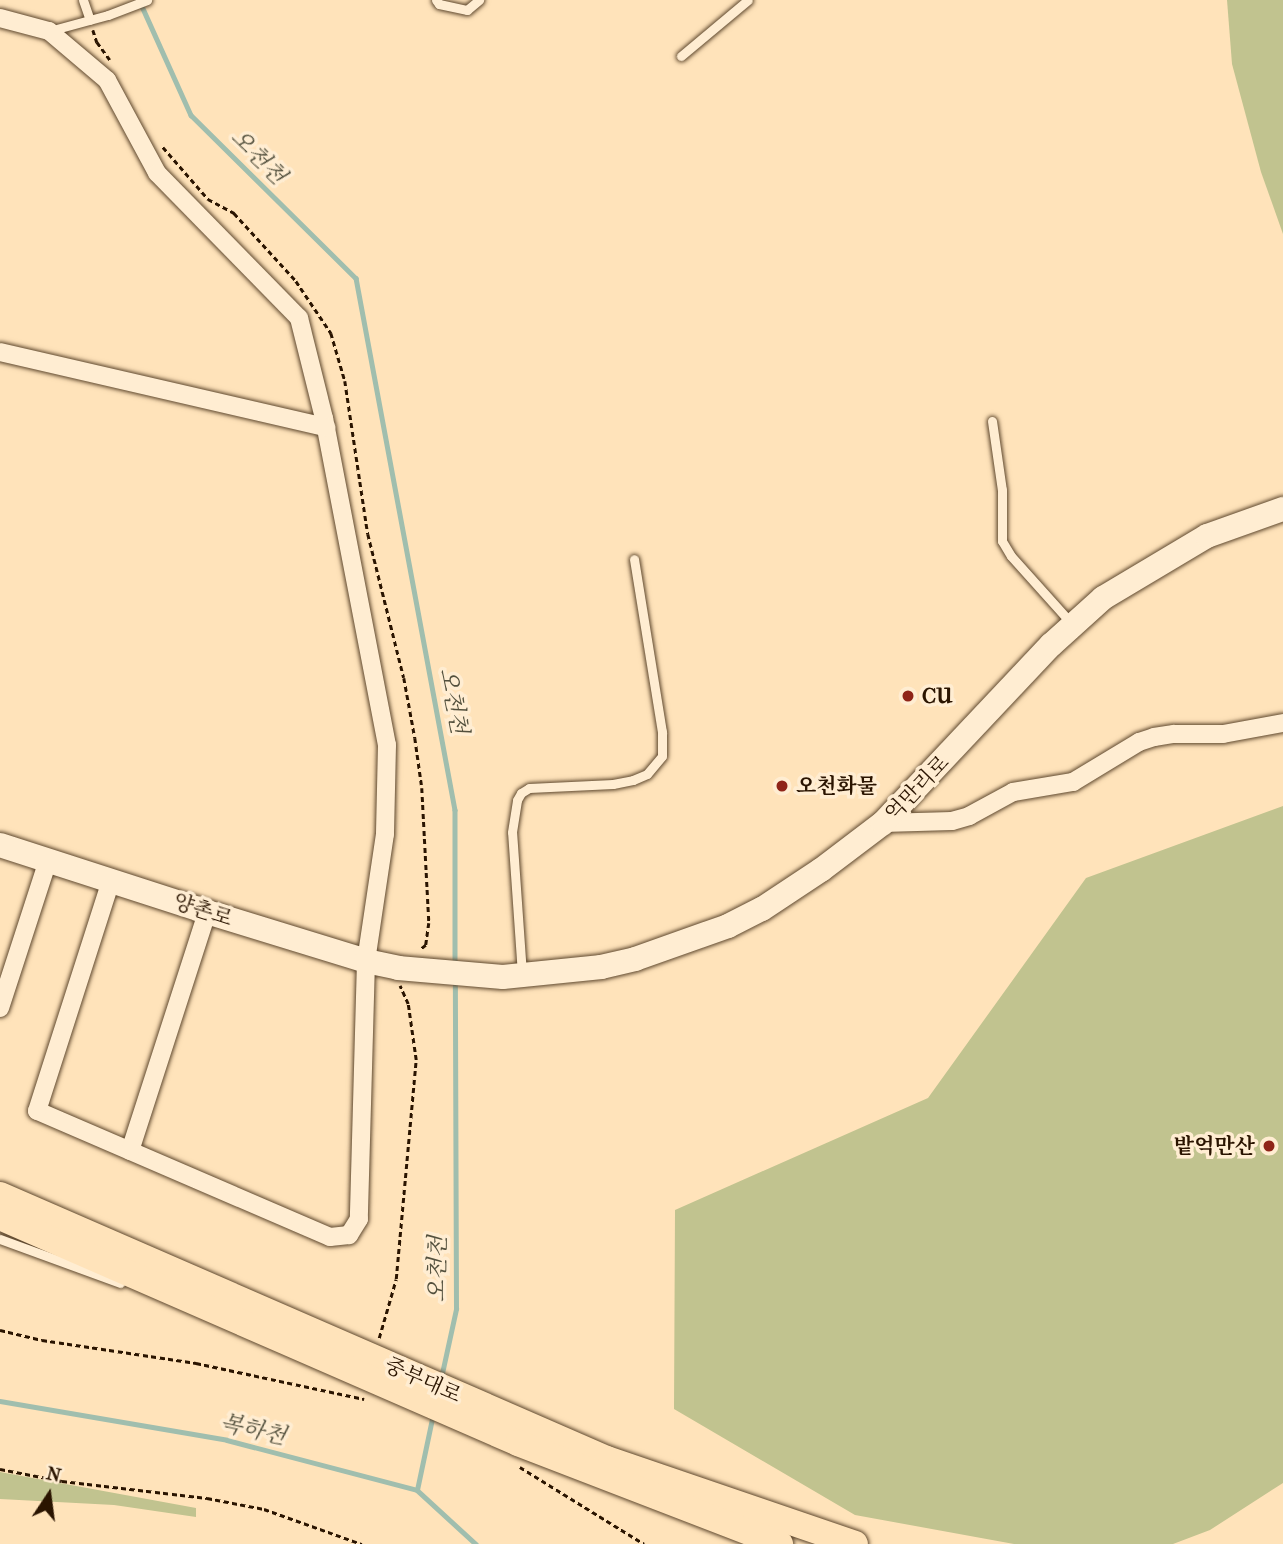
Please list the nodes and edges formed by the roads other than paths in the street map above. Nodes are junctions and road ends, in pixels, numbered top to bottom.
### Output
1 (83, 0) edge
2 (147, 0) edge
3 (436, 0) edge
4 (479, 0) edge
5 (748, 0) edge
6 (0, 18) edge
7 (90, 20) junction
8 (50, 31) junction
9 (681, 56) dead end
10 (0, 352) edge
11 (992, 421) dead end
12 (326, 428) junction
13 (1283, 509) edge
14 (634, 559) dead end
15 (1072, 624) junction
16 (1283, 723) edge
17 (883, 823) junction
18 (0, 845) edge
19 (48, 860) junction
20 (111, 881) junction
21 (207, 912) junction
22 (366, 961) junction
23 (403, 969) joint
24 (512, 977) junction
25 (0, 1008) edge
26 (130, 1151) junction
27 (0, 1195) edge
28 (0, 1217) edge
29 (0, 1239) edge
30 (212, 1309) junction
31 (383, 1370) junction
32 (516, 1442) junction
33 (762, 1540) edge
34 (780, 1544) edge
35 (855, 1544) edge

1 - 7 lane
2 - 7 lane
3 - 4 lane
5 - 9 lane
6 - 8 street
7 - 8 lane
8 - 12 street
10 - 12 street
11 - 15 lane
12 - 22 street
13 - 15 street, 억만리로
14 - 24 lane
15 - 17 street, 억만리로
16 - 17 street
17 - 24 street, 억만리로
18 - 19 street, 양촌로
19 - 20 street, 양촌로
19 - 25 street
20 - 21 street, 양촌로
20 - 26 street
21 - 22 street, 양촌로
21 - 26 street
22 - 23 street, 양촌로
22 - 26 street
23 - 24 street, 억만리로
27 - 31 main road, 중부대로
28 - 30 main road, 중부대로
29 - 30 lane
30 - 31 main road, 중부대로
31 - 32 main road, 중부대로
32 - 33 main road, 중부대로
32 - 35 main road, 중부대로
33 - 34 main road, 중부대로

